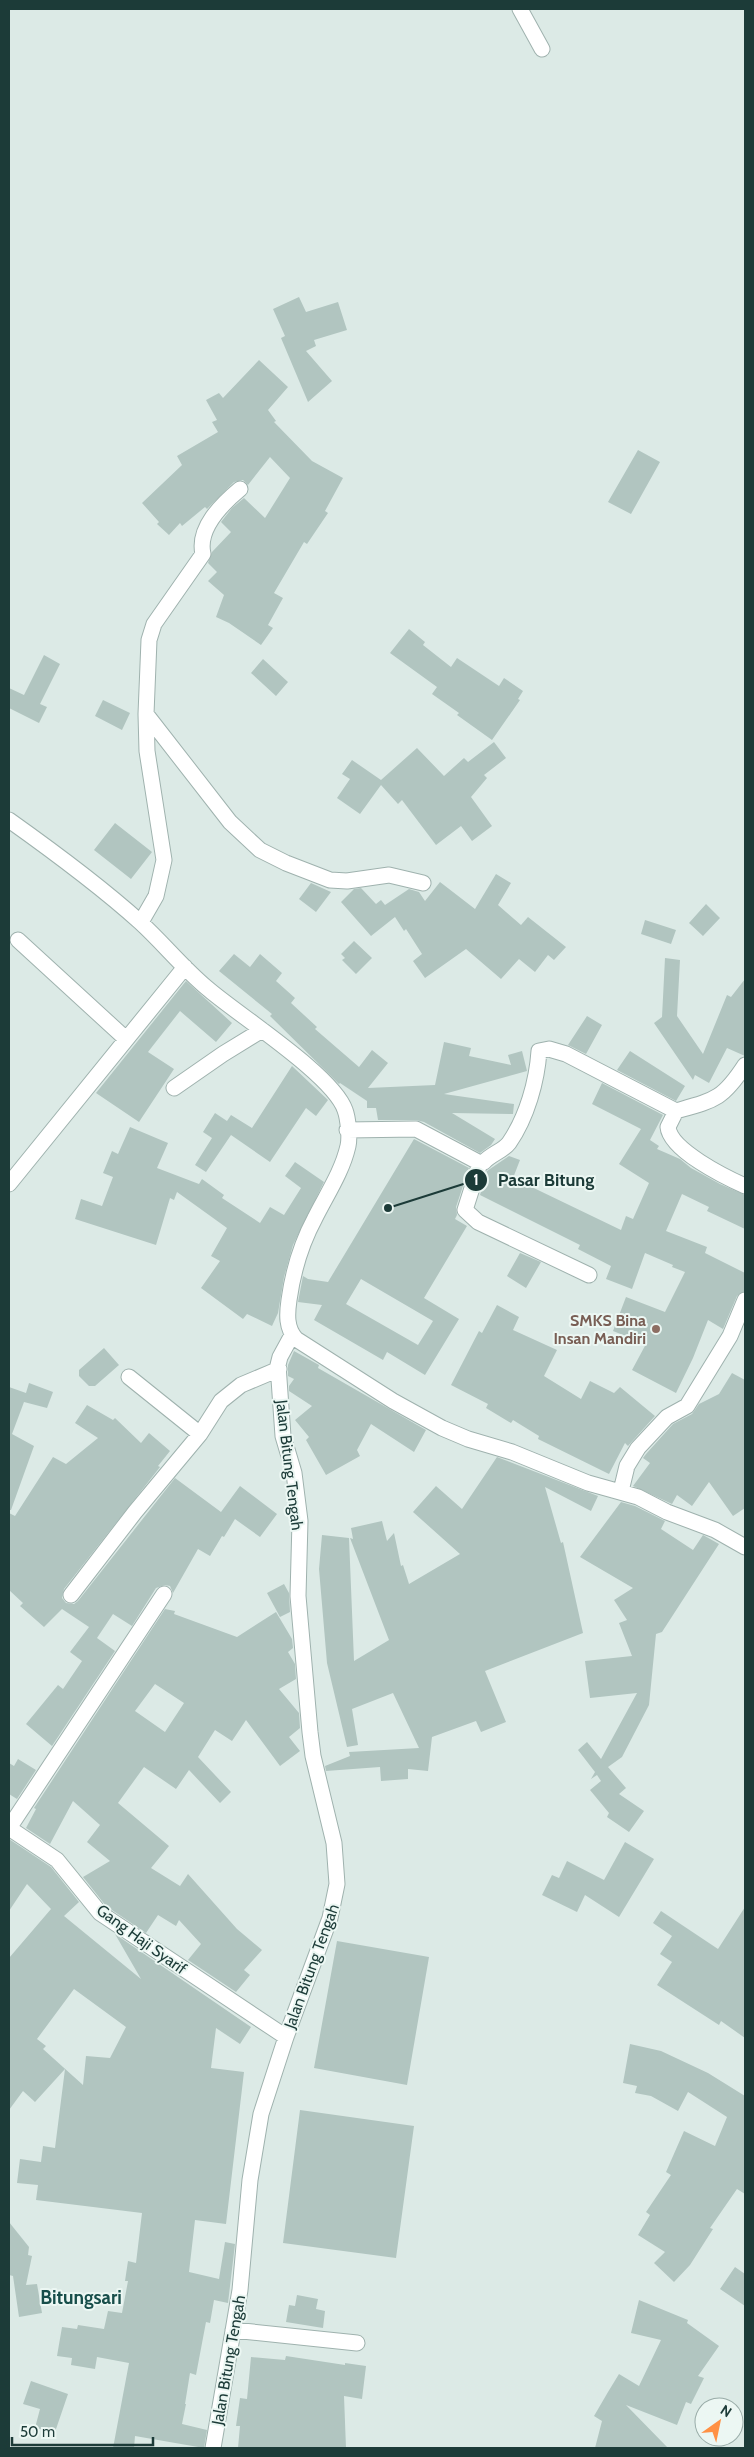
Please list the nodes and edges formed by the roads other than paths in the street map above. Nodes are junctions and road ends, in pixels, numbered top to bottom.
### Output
1 (520, 9) edge
2 (542, 48) dead end
3 (240, 489) dead end
4 (146, 714) junction
5 (9, 820) edge
6 (423, 883) dead end
7 (141, 922) junction
8 (18, 940) dead end
9 (185, 967) junction
10 (262, 1030) junction
11 (126, 1039) junction
12 (745, 1065) edge
13 (174, 1088) dead end
14 (676, 1111) junction
15 (347, 1130) junction
16 (480, 1163) junction
17 (10, 1179) edge
18 (745, 1186) edge
19 (589, 1275) dead end
20 (745, 1300) edge
21 (292, 1335) junction
22 (279, 1369) junction
23 (130, 1377) dead end
24 (200, 1434) junction
25 (621, 1491) junction
26 (745, 1547) edge
27 (164, 1594) dead end
28 (71, 1595) dead end
29 (9, 1828) edge
30 (286, 2037) junction
31 (233, 2330) junction
32 (357, 2343) dead end
33 (213, 2448) edge

1 - 2 street
3 - 4 street
4 - 6 street
4 - 7 street
5 - 7 street
7 - 9 street
8 - 11 street
9 - 10 street
9 - 11 street
10 - 13 street
10 - 15 street
11 - 17 street
12 - 14 street
14 - 16 street
14 - 18 street
15 - 16 street
15 - 21 street
16 - 19 street
20 - 25 street
21 - 22 street, Jalan Bitung Tengah
21 - 25 street
22 - 24 street
22 - 30 street, Jalan Bitung Tengah
23 - 24 street
24 - 28 street
25 - 26 street
27 - 29 street
29 - 30 street, Gang Haji Syarif
30 - 31 street, Jalan Bitung Tengah
31 - 32 street
31 - 33 street, Jalan Bitung Tengah

